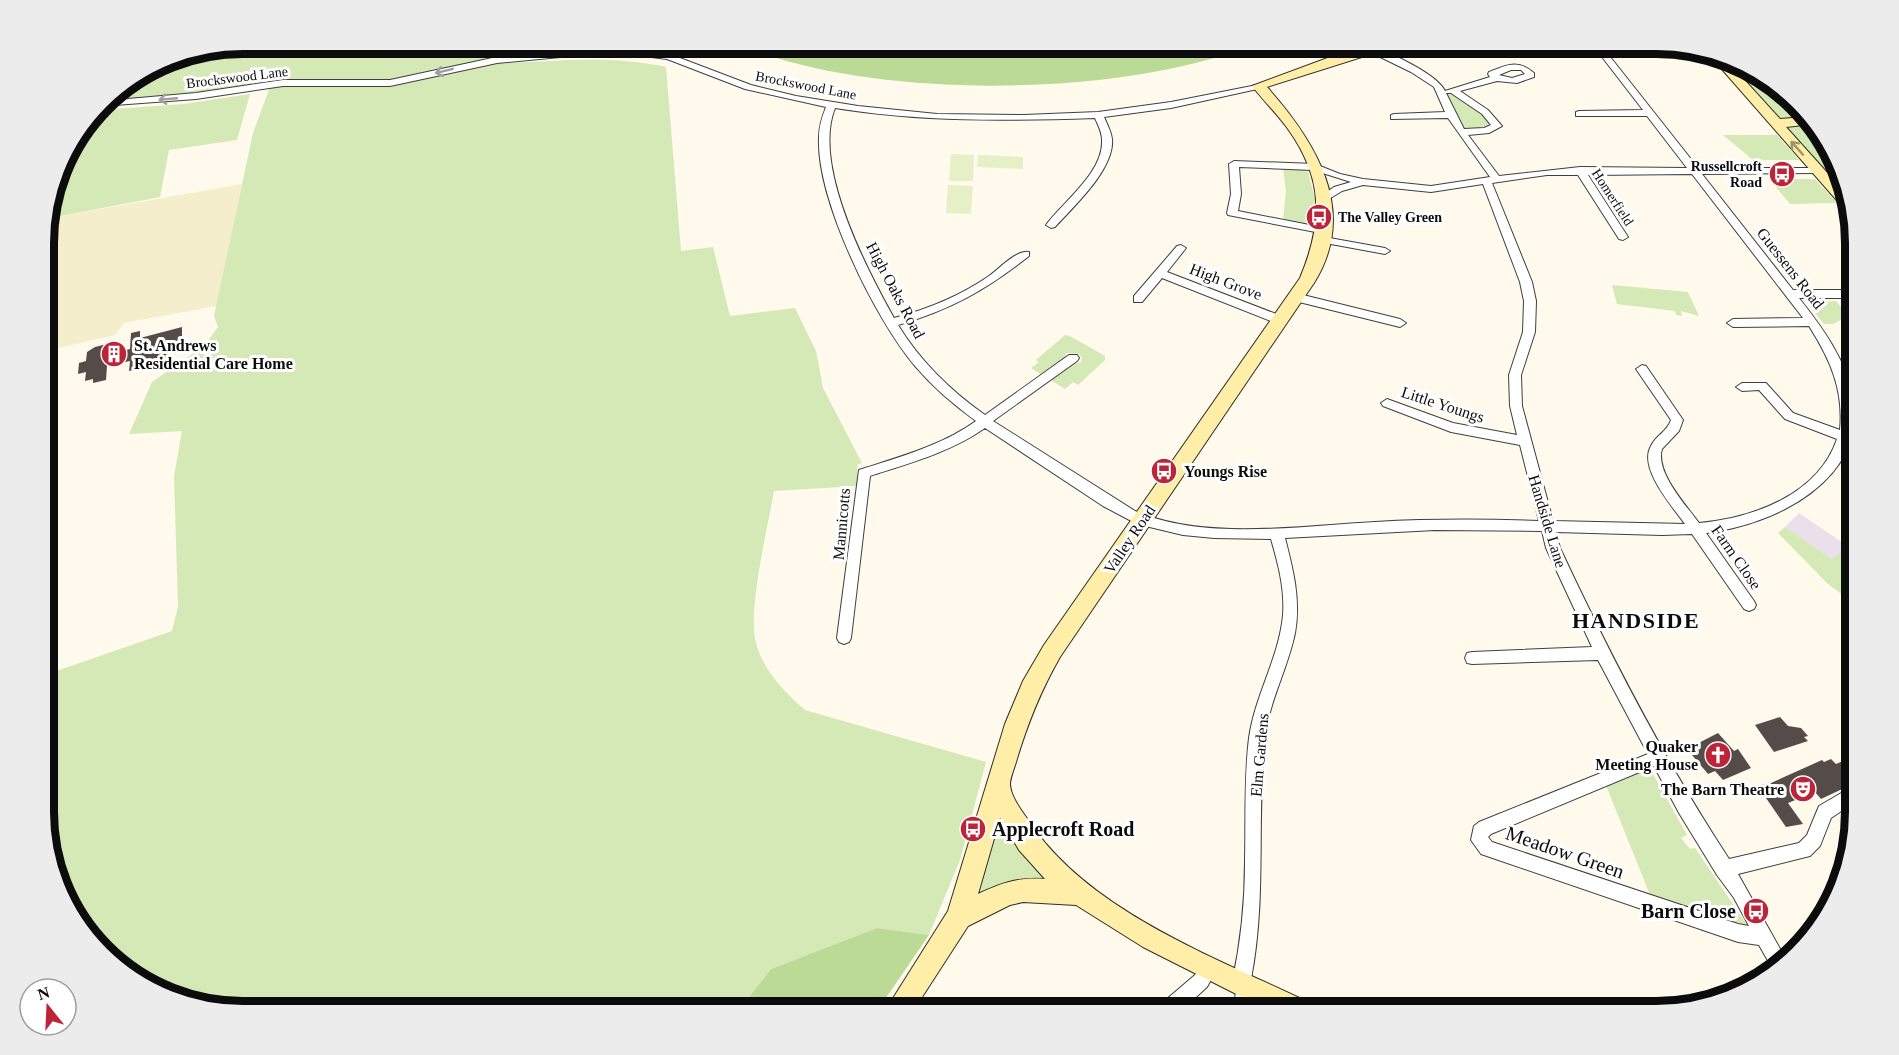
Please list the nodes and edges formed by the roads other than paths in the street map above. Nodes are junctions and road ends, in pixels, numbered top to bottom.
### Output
1 (554, 54) edge
2 (656, 54) edge
3 (1360, 54) edge
4 (1381, 54) edge
5 (1604, 54) edge
6 (1725, 67) edge
7 (1497, 78) dead end
8 (1259, 86) junction
9 (1441, 91) junction
10 (1454, 91) junction
11 (117, 103) edge
12 (831, 106) junction
13 (1650, 113) junction
14 (1579, 114) dead end
15 (1098, 115) junction
16 (1451, 115) junction
17 (1394, 117) dead end
18 (1800, 121) edge
19 (1777, 126) junction
20 (1461, 132) junction
21 (1315, 167) junction
22 (1580, 170) junction
23 (1694, 170) junction
24 (1817, 170) junction
25 (1492, 181) junction
26 (1363, 182) junction
27 (1838, 193) edge
28 (1324, 199) junction
29 (1051, 225) dead end
30 (1325, 236) junction
31 (1623, 237) dead end
32 (1181, 248) dead end
33 (1385, 251) dead end
34 (1024, 254) dead end
35 (1160, 273) junction
36 (1791, 294) junction
37 (1845, 294) edge
38 (1295, 297) junction
39 (1138, 299) dead end
40 (1280, 320) junction
41 (1812, 322) junction
42 (891, 323) junction
43 (1400, 323) dead end
44 (1733, 323) dead end
45 (1073, 358) dead end
46 (1642, 369) dead end
47 (1742, 387) dead end
48 (1845, 392) edge
49 (1387, 403) dead end
50 (985, 423) junction
51 (1845, 429) edge
52 (1844, 436) junction
53 (1524, 441) junction
54 (1141, 520) junction
55 (1547, 527) junction
56 (1695, 529) junction
57 (1276, 532) junction
58 (1749, 605) dead end
59 (844, 638) dead end
60 (1602, 653) junction
61 (1472, 658) dead end
62 (1658, 757) junction
63 (998, 785) junction
64 (1845, 800) edge
65 (1723, 869) junction
66 (1076, 893) junction
67 (959, 917) junction
68 (1765, 937) junction
69 (1776, 958) edge
70 (1209, 968) junction
71 (1244, 985) junction
72 (904, 1001) edge
73 (1179, 1001) edge
74 (1243, 1001) edge
75 (1278, 1001) edge

1 -> 11 street, Brockswood Lane
12 -> 2 street, Brockswood Lane
3 - 8 main road
4 - 9 street, Handside Lane
5 - 13 street, Guessens Road
6 - 19 main road
7 - 10 street
8 - 15 street, Brockswood Lane
8 - 21 main road, Valley Road
9 - 10 street
9 - 16 street, Handside Lane
10 - 20 street
12 - 15 street, Brockswood Lane
12 - 42 street, High Oaks Road
13 - 14 street
13 - 23 street, Guessens Road
15 - 29 street
16 - 17 street
16 - 20 street, Handside Lane
18 - 19 main road
24 -> 19 main road
20 - 25 street, Handside Lane
21 - 26 street
21 - 28 main road, Valley Road
21 - 30 street
22 - 23 street
22 - 25 street
22 - 31 street, Homerfield
23 - 24 street
23 - 36 street, Guessens Road
24 - 27 main road
25 - 26 street
25 - 53 street, Handside Lane
26 - 28 street
28 - 30 main road, Valley Road
30 - 33 street
30 - 38 main road, Valley Road
32 - 35 street, High Grove
34 - 42 street
35 - 39 street, High Grove
35 - 40 street, High Grove
36 - 37 street
36 - 41 street, Guessens Road
38 - 40 main road, Valley Road
38 - 43 street
40 - 54 main road, Valley Road
41 - 44 street
41 - 48 street, Guessens Road
42 - 50 street, High Oaks Road
45 - 50 street
46 - 56 street, Farm Close
47 - 52 street
49 - 53 street, Little Youngs
50 - 54 street, High Oaks Road
50 - 59 street, Mannicotts
51 - 52 street, Guessens Road
52 - 56 street, Guessens Road
53 - 55 street, Handside Lane
54 - 57 street
54 - 63 main road, Valley Road
55 - 56 street, Guessens Road
55 - 57 street
55 - 60 street, Handside Lane
56 - 58 street, Farm Close
57 - 71 street, Elm Gardens
60 - 61 street
60 - 62 street, Handside Lane
62 - 65 street, Handside Lane
62 - 68 street, Meadow Green
63 - 66 main road
63 - 67 main road, Valley Road
64 - 65 street
65 - 68 street, Handside Lane
66 - 67 main road
66 - 70 main road
67 - 72 main road, Valley Road
68 - 69 street, Handside Lane
70 - 71 main road
70 - 73 street
71 - 74 street, Elm Gardens
71 - 75 main road

